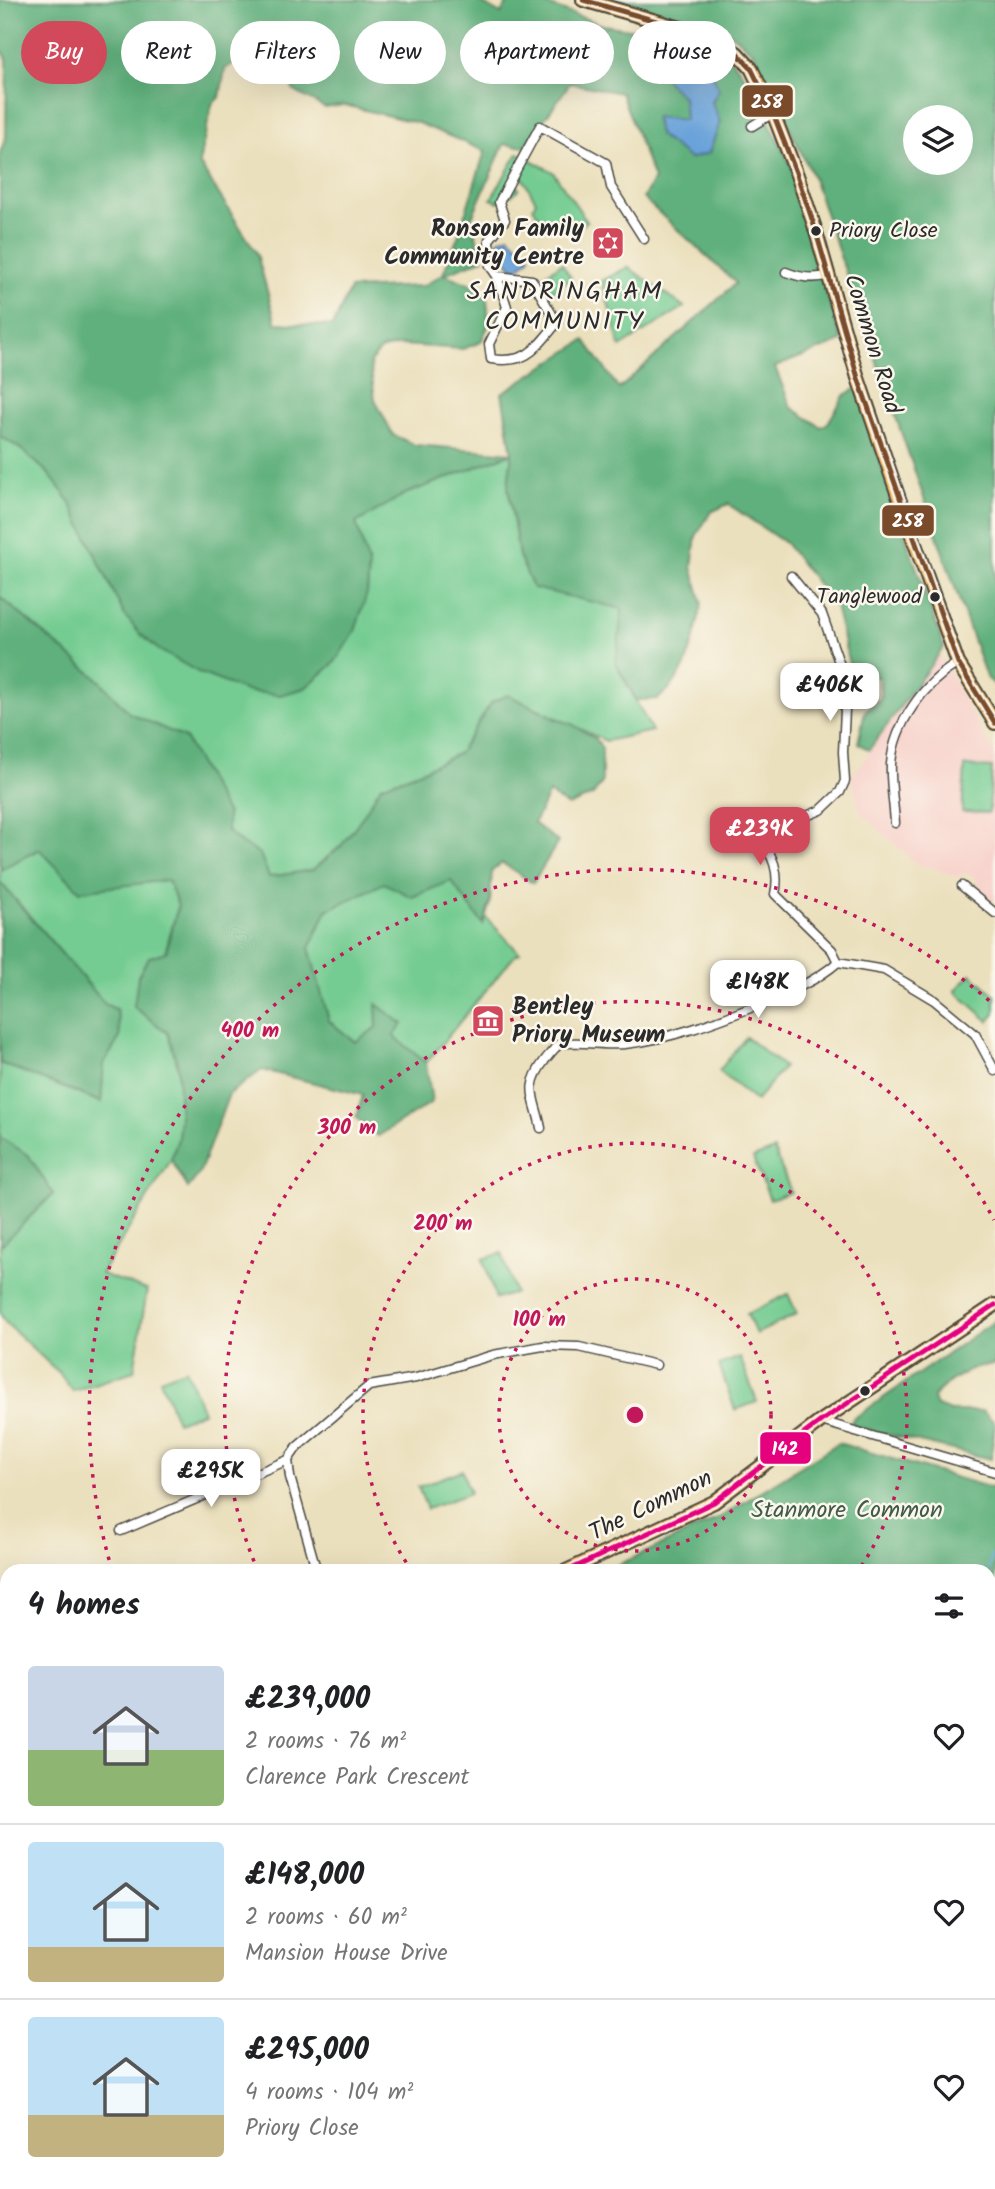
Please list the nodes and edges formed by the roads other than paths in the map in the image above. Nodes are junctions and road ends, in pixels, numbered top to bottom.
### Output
1 (583, 0) edge
2 (773, 113) junction
3 (752, 126) dead end
4 (644, 239) dead end
5 (786, 272) dead end
6 (829, 275) junction
7 (497, 276) junction
8 (791, 576) dead end
9 (957, 663) junction
10 (995, 723) edge
11 (895, 823) dead end
12 (962, 886) dead end
13 (995, 913) edge
14 (838, 962) junction
15 (995, 1071) edge
16 (541, 1128) dead end
17 (995, 1305) edge
18 (656, 1365) dead end
19 (821, 1421) junction
20 (288, 1460) junction
21 (995, 1472) edge
22 (121, 1531) dead end
23 (315, 1564) edge
24 (581, 1564) edge

1 - 2 main road, Common Road
2 - 3 street
2 - 6 main road, Common Road
4 - 7 street
5 - 6 street
6 - 9 main road, Common Road
7 - 7 street
8 - 14 street
9 - 10 main road, Common Road
9 - 11 street
12 - 13 street
14 - 15 street
14 - 16 street
17 - 19 main road, The Common
18 - 20 street
19 - 21 street
19 - 24 main road, The Common
20 - 22 street
20 - 23 street

